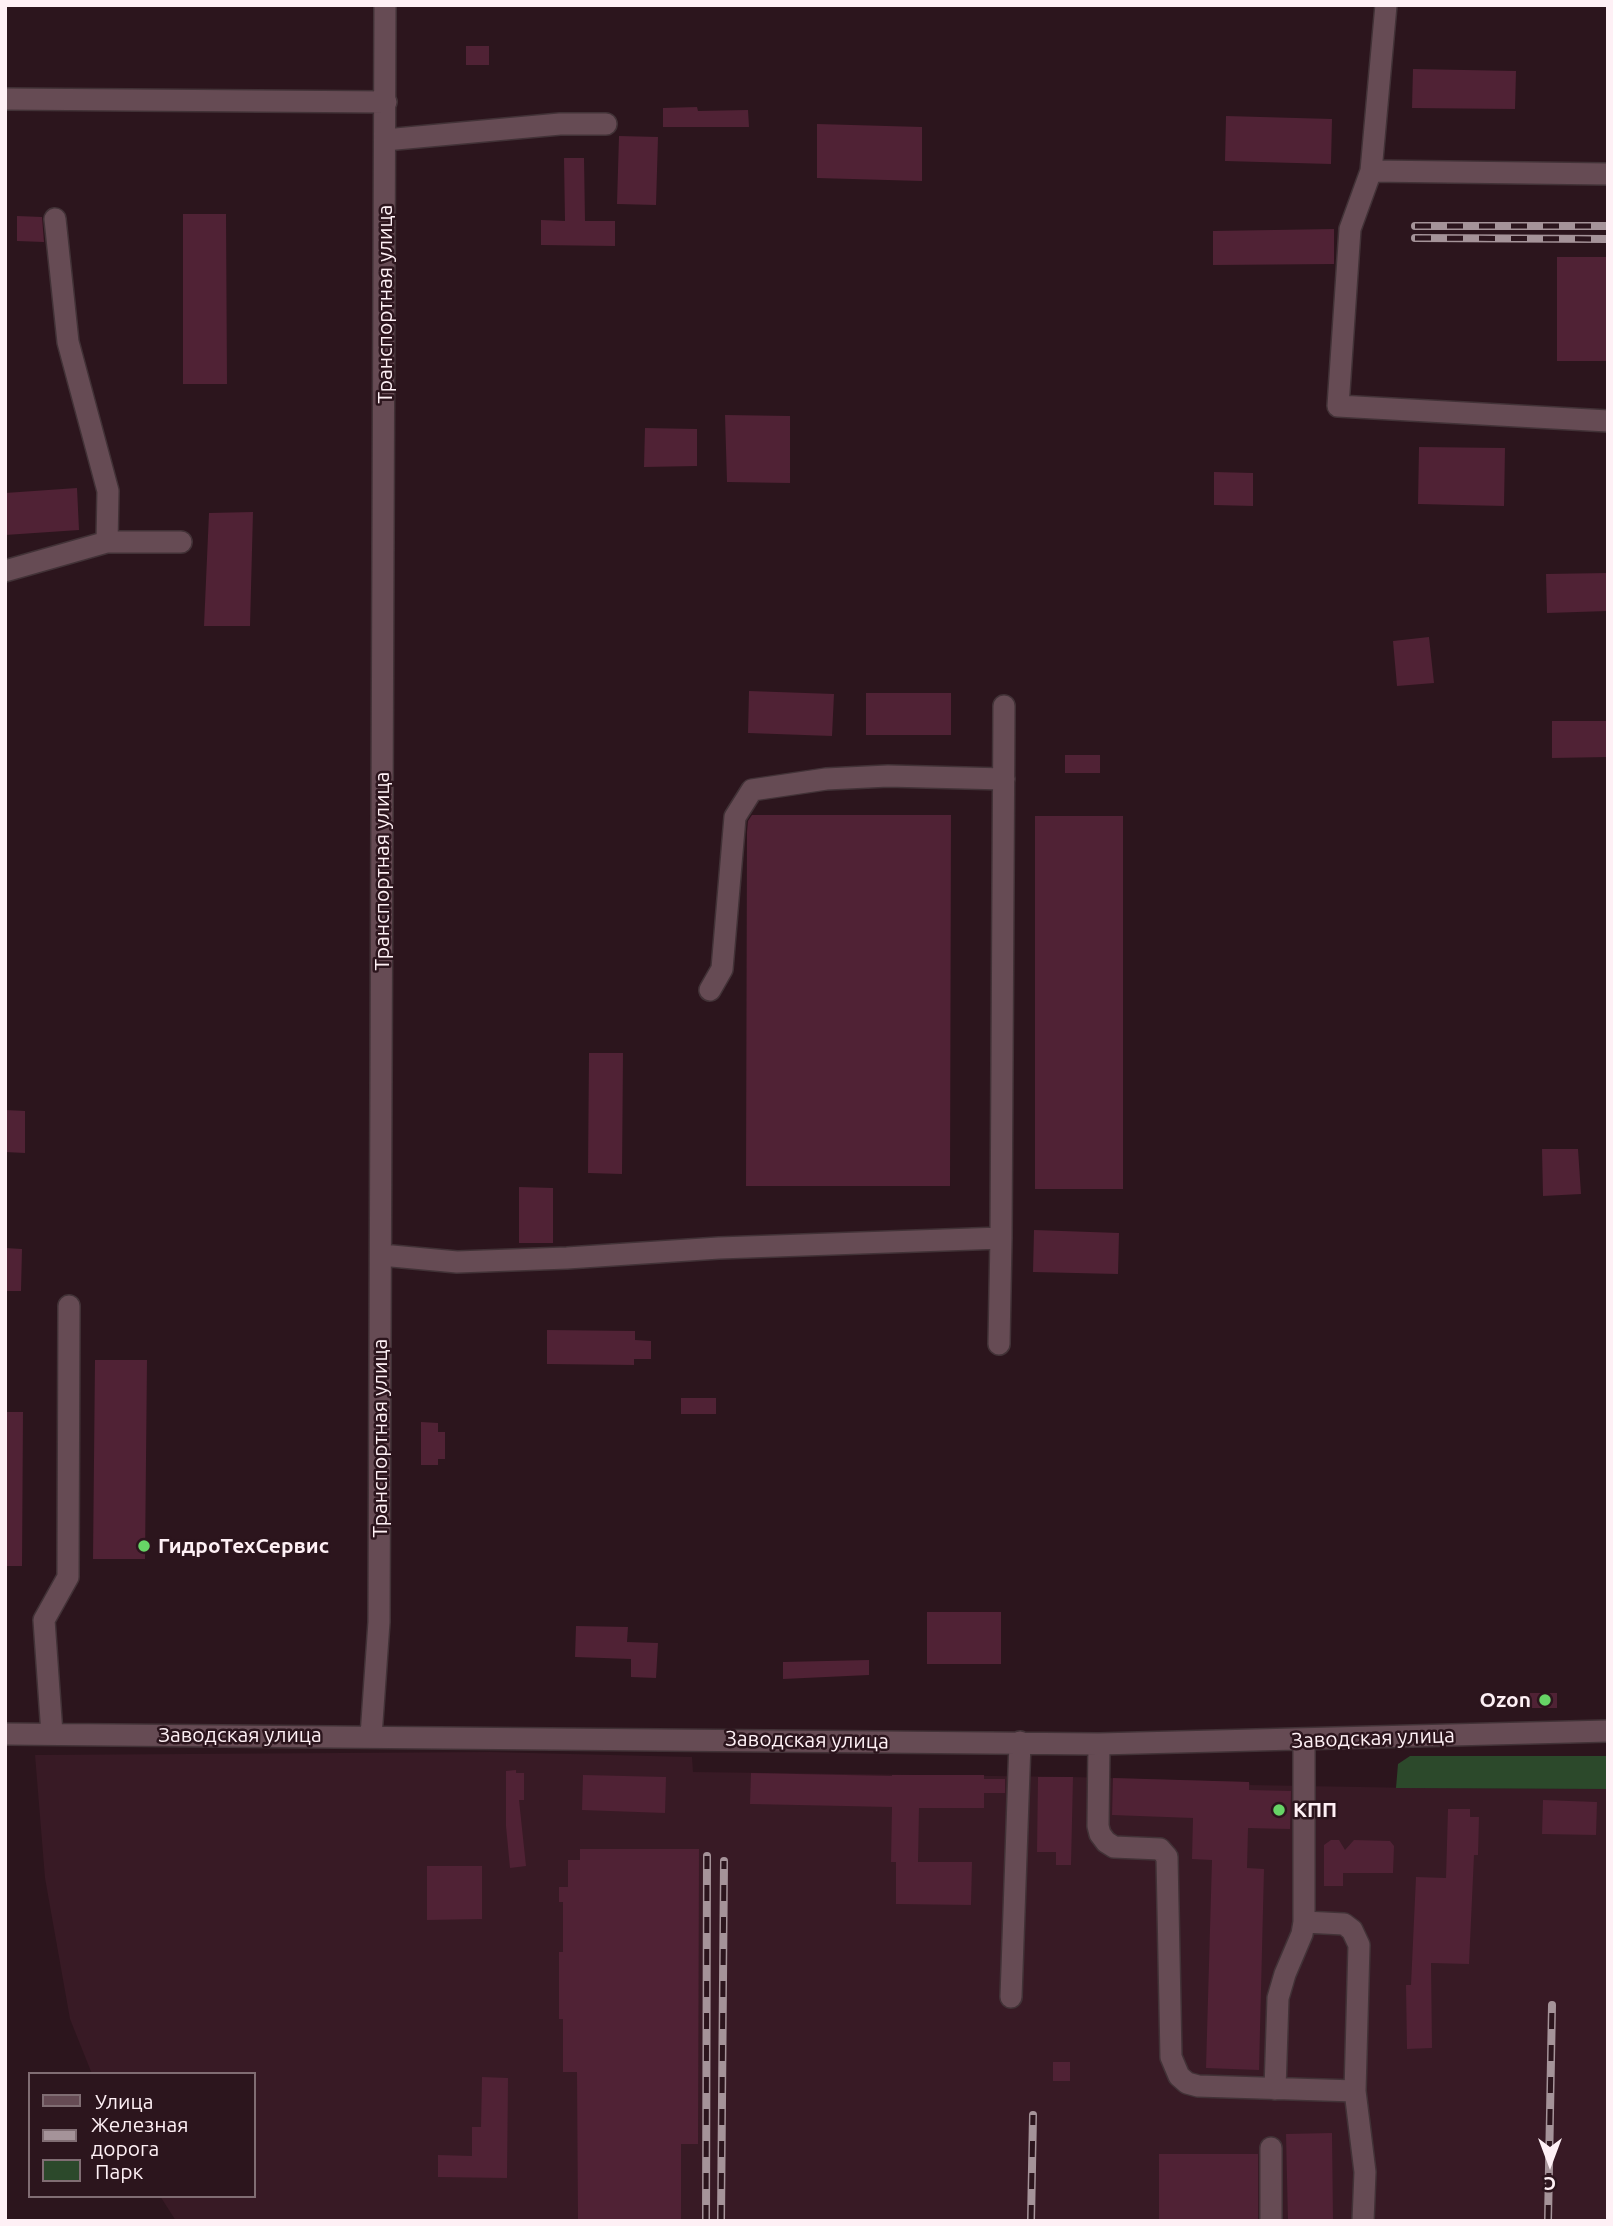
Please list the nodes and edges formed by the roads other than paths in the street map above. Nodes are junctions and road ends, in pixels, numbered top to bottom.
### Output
1 (385, 5) edge
2 (1385, 5) edge
3 (5, 99) edge
4 (386, 103) junction
5 (606, 124) dead end
6 (385, 140) junction
7 (1371, 171) junction
8 (1608, 174) edge
9 (55, 219) dead end
10 (1608, 421) edge
11 (107, 542) junction
12 (181, 542) dead end
13 (5, 571) edge
14 (1004, 706) dead end
15 (1004, 779) junction
16 (710, 990) dead end
17 (1001, 1238) junction
18 (381, 1255) junction
19 (69, 1306) dead end
20 (999, 1344) dead end
21 (1608, 1731) edge
22 (5, 1734) edge
23 (52, 1734) junction
24 (371, 1736) junction
25 (1304, 1741) junction
26 (1020, 1742) junction
27 (1099, 1744) junction
28 (1304, 1922) junction
29 (1011, 1997) dead end
30 (1275, 2089) junction
31 (1355, 2091) junction
32 (1271, 2148) dead end
33 (1271, 2221) edge
34 (1363, 2221) edge

1 - 4 street, Транспортная улица
2 - 7 street
3 - 4 street
4 - 6 street, Транспортная улица
5 - 6 street
6 - 18 street, Транспортная улица
7 - 8 street
7 - 10 street
9 - 11 street
11 - 12 street
11 - 13 street
14 - 15 street
15 - 16 street
15 - 17 street
17 - 18 street
17 - 20 street
18 - 24 street, Транспортная улица
19 - 23 street
21 - 25 street, Заводская улица
22 - 23 street, Заводская улица
23 - 24 street, Заводская улица
24 - 26 street, Заводская улица
25 - 27 street, Заводская улица
25 - 28 street
26 - 27 street, Заводская улица
26 - 29 street
27 - 30 street
28 - 30 street
28 - 31 street
30 - 31 street
31 - 34 street
32 - 33 street

